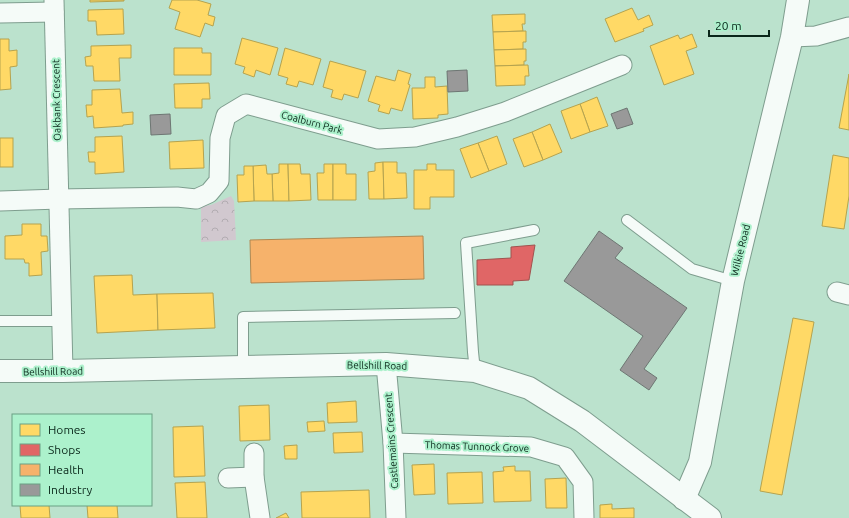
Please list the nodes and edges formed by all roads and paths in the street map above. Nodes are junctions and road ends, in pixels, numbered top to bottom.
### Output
1 (798, 0) edge
2 (54, 6) edge
3 (0, 13) edge
4 (849, 27) edge
5 (792, 37) junction
6 (622, 65) dead end
7 (59, 199) junction
8 (0, 201) edge
9 (626, 220) dead end
10 (534, 230) dead end
11 (733, 282) junction
12 (455, 312) dead end
13 (0, 321) edge
14 (62, 321) junction
15 (386, 364) junction
16 (243, 367) junction
17 (63, 371) junction
18 (475, 371) junction
19 (0, 372) edge
20 (392, 443) junction
21 (254, 452) dead end
22 (254, 477) junction
23 (228, 478) dead end
24 (684, 499) junction
25 (260, 518) edge
26 (396, 518) edge
27 (584, 518) edge
28 (710, 518) edge

1 - 5 main road, Wilkie Road
2 - 3 street
2 - 7 street, Oakbank Crescent
4 - 5 street
5 - 11 main road, Wilkie Road
6 - 7 street, Coalburn Park
7 - 8 street
7 - 14 street, Oakbank Crescent
9 - 11 lane
10 - 18 lane
11 - 24 main road, Wilkie Road
12 - 16 lane
13 - 14 lane
14 - 17 street, Oakbank Crescent
15 - 16 main road, Bellshill Road
15 - 18 main road, Bellshill Road
15 - 20 street, Castlemains Crescent
16 - 17 main road, Bellshill Road
17 - 19 main road, Bellshill Road
18 - 24 main road, Bellshill Road
20 - 26 street, Castlemains Crescent
20 - 27 street, Thomas Tunnock Grove
21 - 22 street
22 - 23 street
22 - 25 street
24 - 28 main road, Bellshill Road

